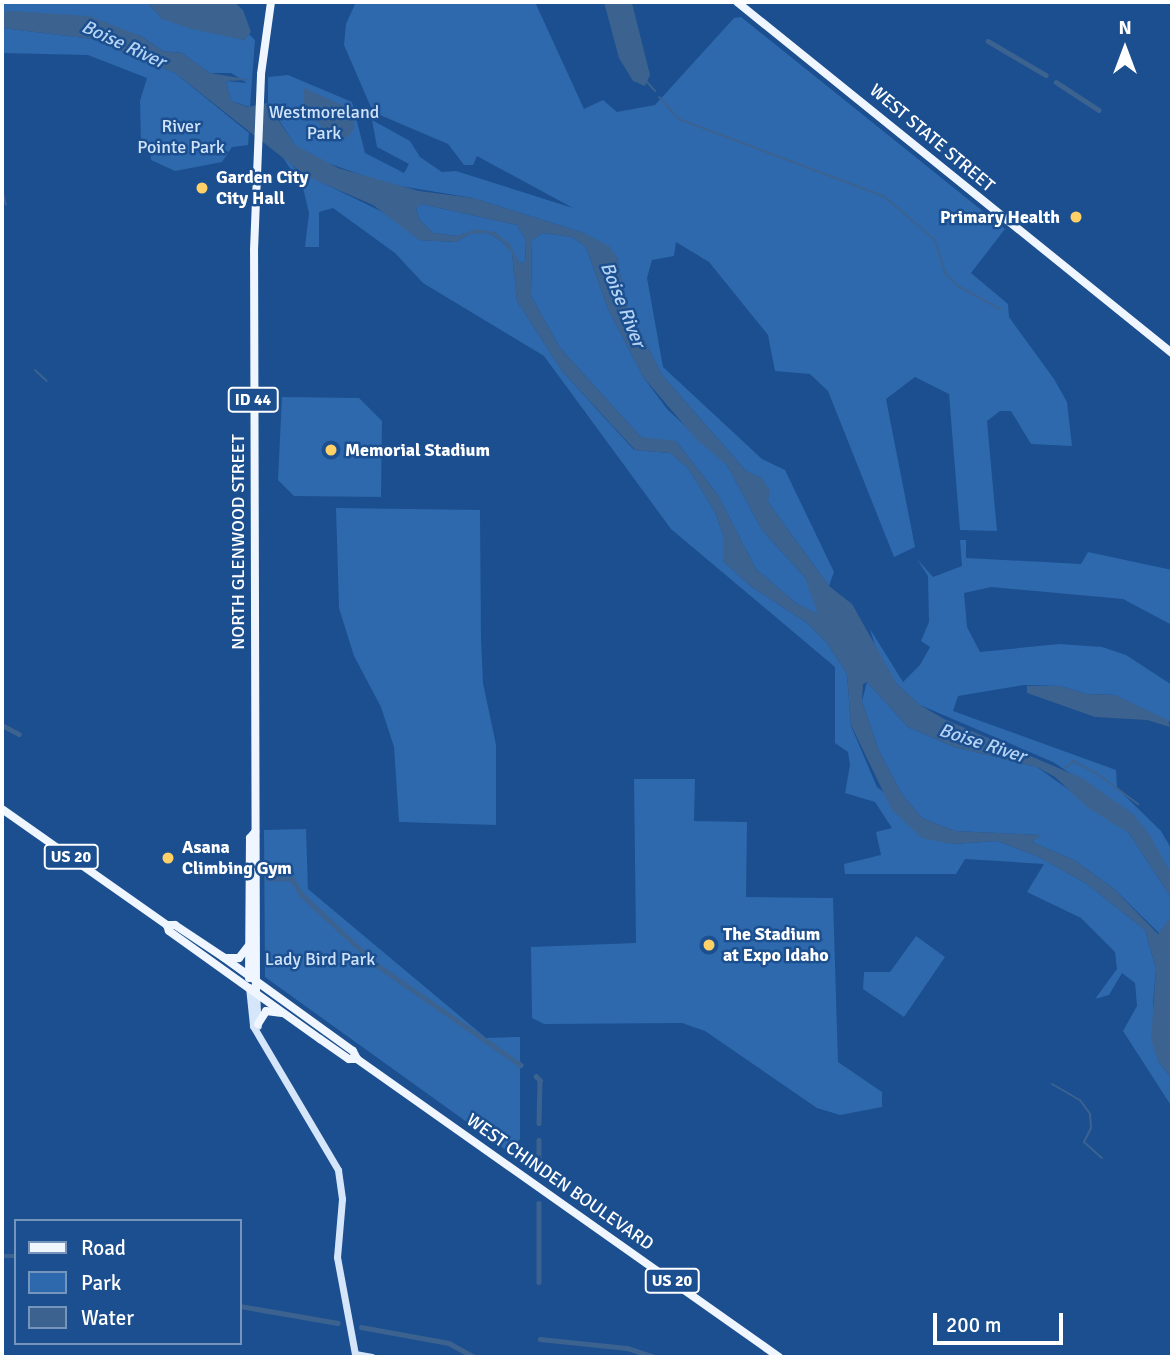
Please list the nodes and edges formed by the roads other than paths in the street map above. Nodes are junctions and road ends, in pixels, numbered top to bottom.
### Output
1 (271, 2) edge
2 (737, 2) edge
3 (1172, 353) edge
4 (2, 809) edge
5 (255, 832) junction
6 (167, 925) junction
7 (250, 942) junction
8 (223, 957) junction
9 (253, 984) junction
10 (287, 1014) junction
11 (258, 1027) junction
12 (357, 1059) junction
13 (372, 1357) edge
14 (779, 1357) edge

1 - 5 main road, NORTH GLENWOOD STREET / ID 44
2 - 3 main road, WEST STATE STREET
4 - 6 main road, WEST CHINDEN BOULEVARD / US 20
5 - 7 main road, NORTH GLENWOOD STREET / ID 44
5 - 9 main road, NORTH GLENWOOD STREET / ID 44
6 - 8 main road, WEST CHINDEN BOULEVARD / US 20
6 - 9 main road, WEST CHINDEN BOULEVARD / US 20
7 - 8 main road
7 - 9 main road, NORTH GLENWOOD STREET / ID 44
8 - 9 main road, WEST CHINDEN BOULEVARD / US 20
9 - 10 main road, WEST CHINDEN BOULEVARD / US 20
9 - 11 main road, NORTH GLENWOOD STREET
9 - 12 main road, WEST CHINDEN BOULEVARD / US 20
10 - 11 main road
10 - 12 main road, WEST CHINDEN BOULEVARD / US 20
11 - 13 main road, NORTH GLENWOOD STREET
12 - 14 main road, WEST CHINDEN BOULEVARD / US 20

